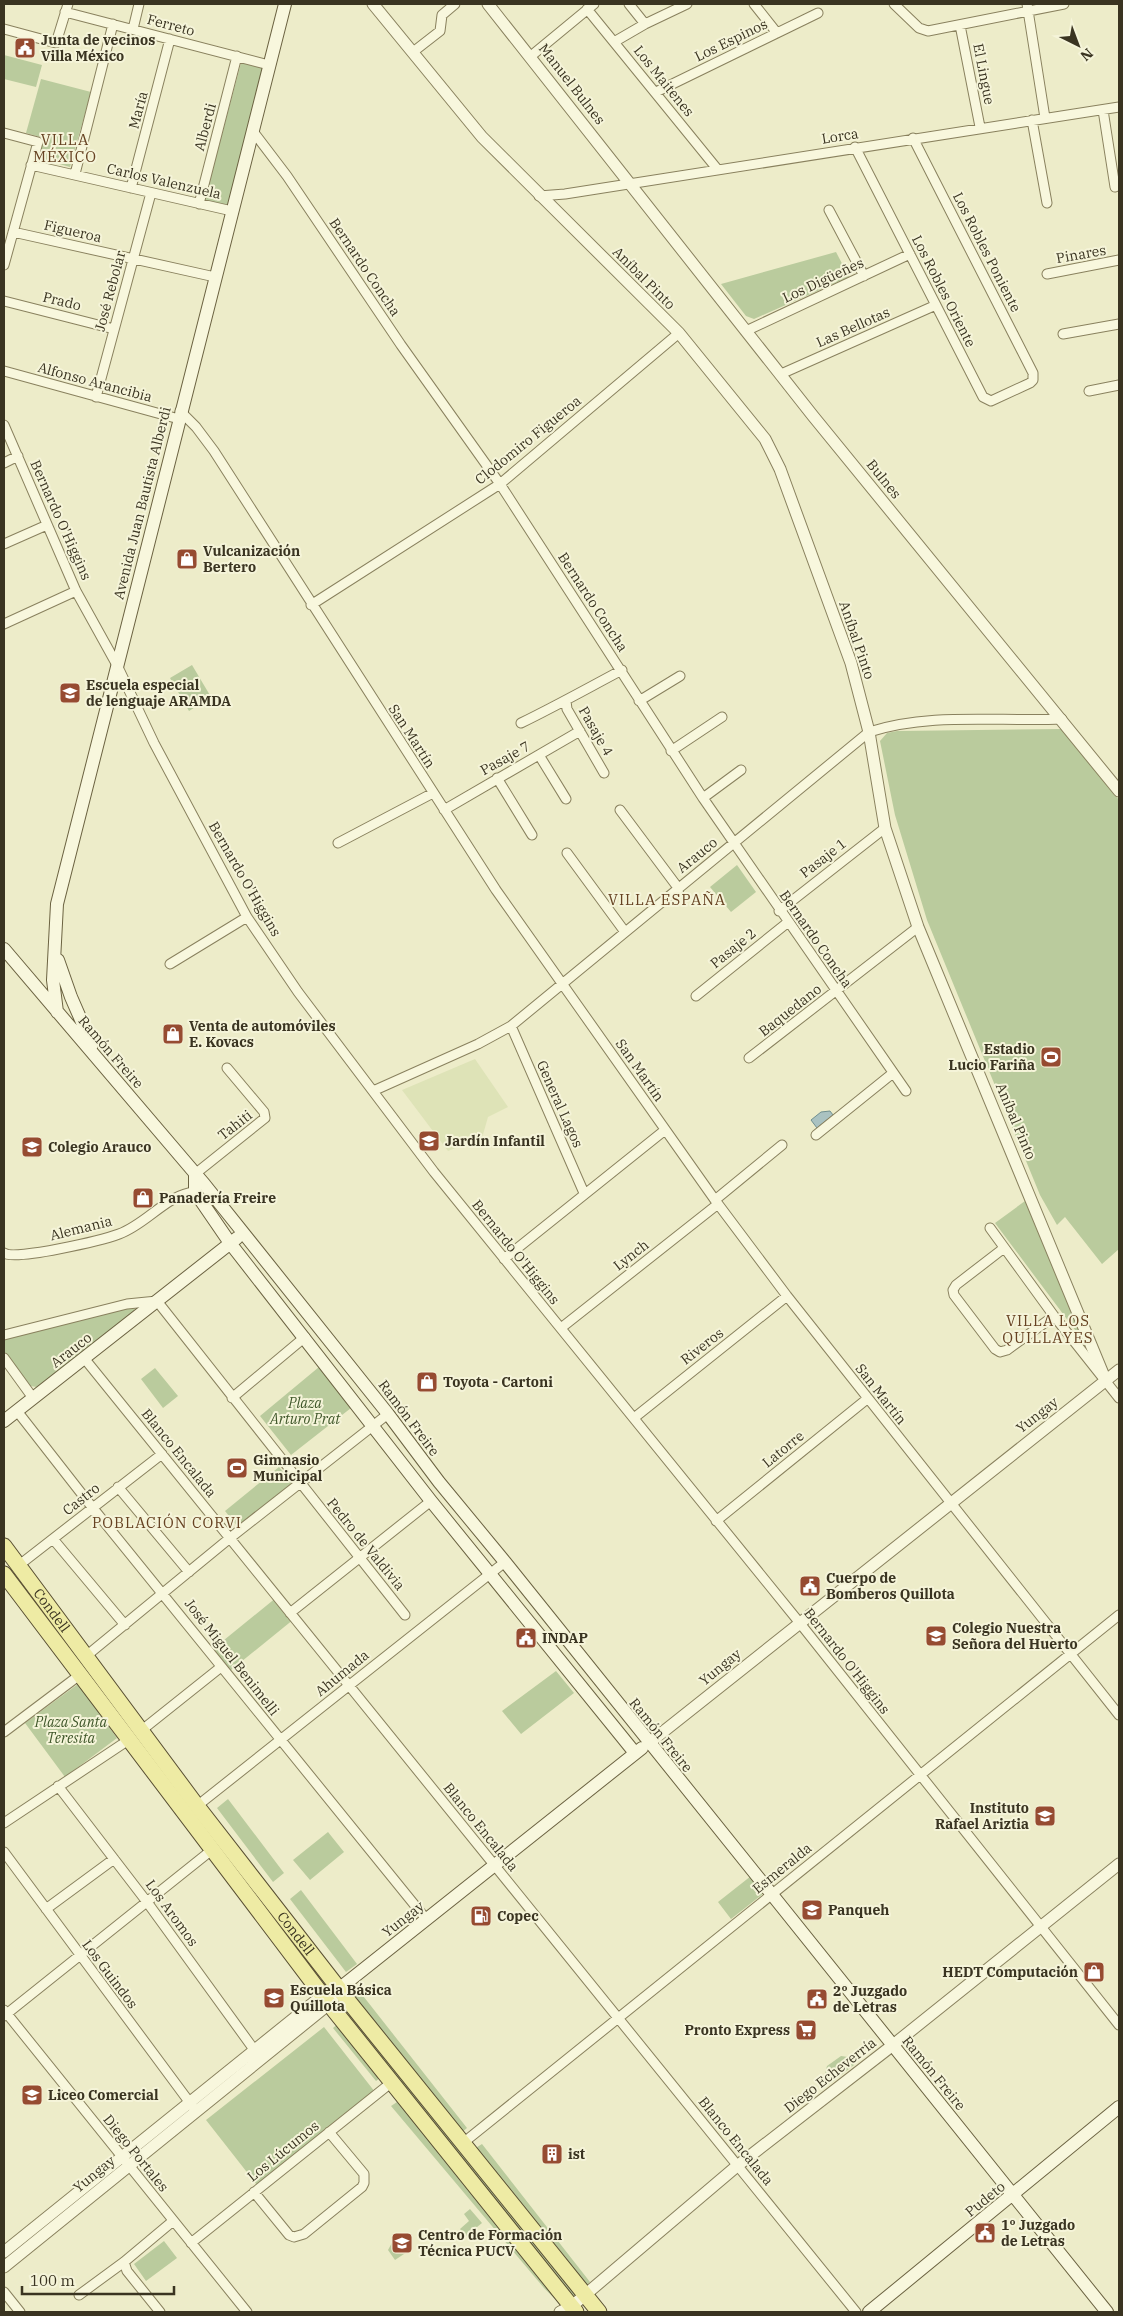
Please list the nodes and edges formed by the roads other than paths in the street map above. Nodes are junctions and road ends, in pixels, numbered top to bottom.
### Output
1 (139, 4) edge
2 (285, 4) edge
3 (373, 4) edge
4 (455, 4) edge
5 (488, 4) edge
6 (628, 4) edge
7 (687, 4) edge
8 (754, 4) edge
9 (894, 4) edge
10 (1064, 4) edge
11 (591, 6) edge
12 (1028, 7) edge
13 (67, 8) edge
14 (818, 13) dead end
15 (113, 24) junction
16 (645, 24) junction
17 (960, 25) junction
18 (4, 29) edge
19 (133, 29) junction
20 (777, 33) junction
21 (170, 39) junction
22 (614, 42) junction
23 (413, 52) junction
24 (238, 56) junction
25 (531, 56) junction
26 (269, 65) junction
27 (656, 92) junction
28 (1119, 107) edge
29 (1103, 110) junction
30 (1045, 118) junction
31 (1032, 120) junction
32 (980, 127) junction
33 (252, 130) junction
34 (4, 132) edge
35 (913, 138) junction
36 (855, 147) junction
37 (31, 164) junction
38 (718, 170) junction
39 (75, 174) junction
40 (630, 183) junction
41 (131, 188) junction
42 (1115, 188) dead end
43 (152, 193) junction
44 (565, 194) junction
45 (539, 196) junction
46 (1047, 203) dead end
47 (199, 204) junction
48 (830, 210) dead end
49 (232, 211) junction
50 (556, 212) junction
51 (13, 232) junction
52 (910, 254) junction
53 (133, 259) junction
54 (1119, 260) edge
55 (4, 265) edge
56 (1047, 274) dead end
57 (864, 276) junction
58 (215, 278) junction
59 (4, 301) edge
60 (936, 305) junction
61 (1119, 324) edge
62 (114, 328) junction
63 (748, 330) junction
64 (679, 333) junction
65 (1063, 334) dead end
66 (4, 371) edge
67 (781, 374) junction
68 (1033, 380) joint
69 (1119, 386) edge
70 (1089, 391) dead end
71 (96, 397) junction
72 (180, 415) junction
73 (4, 425) edge
74 (18, 456) junction
75 (4, 463) edge
76 (500, 484) junction
77 (48, 525) junction
78 (4, 544) edge
79 (76, 591) junction
80 (310, 605) junction
81 (4, 624) edge
82 (118, 665) junction
83 (622, 670) junction
84 (680, 676) dead end
85 (566, 701) junction
86 (639, 701) junction
87 (722, 717) dead end
88 (1062, 719) junction
89 (522, 723) dead end
90 (580, 731) junction
91 (869, 732) junction
92 (671, 751) junction
93 (539, 755) junction
94 (740, 770) dead end
95 (604, 773) dead end
96 (497, 778) junction
97 (1119, 791) edge
98 (433, 793) junction
99 (703, 798) junction
100 (566, 799) dead end
101 (444, 810) junction
102 (620, 810) dead end
103 (885, 828) junction
104 (532, 834) dead end
105 (338, 843) dead end
106 (735, 844) junction
107 (567, 853) dead end
108 (679, 888) junction
109 (779, 911) junction
110 (247, 916) junction
111 (787, 923) junction
112 (918, 927) junction
113 (625, 932) junction
114 (54, 948) junction
115 (4, 949) edge
116 (170, 964) dead end
117 (53, 980) junction
118 (563, 984) junction
119 (36, 987) junction
120 (836, 992) junction
121 (696, 996) dead end
122 (57, 1012) junction
123 (511, 1026) junction
124 (750, 1058) dead end
125 (227, 1068) dead end
126 (106, 1069) junction
127 (893, 1073) junction
128 (373, 1090) junction
129 (906, 1092) dead end
130 (665, 1130) junction
131 (816, 1135) dead end
132 (782, 1144) dead end
133 (195, 1174) junction
134 (196, 1192) junction
135 (584, 1193) junction
136 (215, 1198) junction
137 (717, 1202) junction
138 (990, 1228) dead end
139 (242, 1233) junction
140 (230, 1243) junction
141 (1004, 1248) junction
142 (5, 1256) edge
143 (504, 1259) junction
144 (787, 1296) junction
145 (157, 1301) junction
146 (1054, 1316) junction
147 (561, 1328) junction
148 (4, 1335) edge
149 (305, 1337) junction
150 (4, 1358) edge
151 (84, 1358) junction
152 (1119, 1370) edge
153 (1106, 1381) junction
154 (33, 1398) junction
155 (232, 1398) junction
156 (1119, 1398) edge
157 (867, 1399) junction
158 (17, 1411) junction
159 (388, 1414) junction
160 (634, 1418) junction
161 (4, 1421) edge
162 (373, 1426) junction
163 (162, 1454) junction
164 (300, 1484) junction
165 (118, 1487) junction
166 (431, 1501) junction
167 (950, 1503) junction
168 (92, 1507) junction
169 (716, 1521) junction
170 (230, 1538) junction
171 (53, 1539) junction
172 (4, 1546) edge
173 (360, 1557) junction
174 (505, 1562) junction
175 (18, 1566) junction
176 (189, 1572) junction
177 (490, 1573) junction
178 (4, 1574) edge
179 (164, 1594) junction
180 (290, 1613) junction
181 (405, 1615) dead end
182 (1119, 1615) edge
183 (799, 1622) junction
184 (124, 1625) junction
185 (1070, 1654) junction
186 (85, 1657) junction
187 (222, 1667) junction
188 (81, 1674) junction
189 (349, 1686) junction
190 (1119, 1715) edge
191 (5, 1728) edge
192 (136, 1735) junction
193 (281, 1740) junction
194 (648, 1743) junction
195 (635, 1753) junction
196 (919, 1775) junction
197 (58, 1786) junction
198 (197, 1806) junction
199 (4, 1823) edge
200 (213, 1849) junction
201 (4, 1852) edge
202 (114, 1859) junction
203 (1119, 1864) edge
204 (494, 1865) junction
205 (771, 1895) junction
206 (147, 1902) junction
207 (46, 1910) junction
208 (426, 1919) junction
209 (1040, 1926) junction
210 (78, 1955) junction
211 (340, 1988) junction
212 (326, 1999) junction
213 (5, 2013) edge
214 (618, 2018) junction
215 (1119, 2025) edge
216 (893, 2045) junction
217 (258, 2054) junction
218 (392, 2082) junction
219 (193, 2106) junction
220 (1119, 2107) edge
221 (329, 2132) junction
222 (463, 2143) junction
223 (125, 2161) junction
224 (738, 2166) junction
225 (254, 2192) junction
226 (1014, 2195) junction
227 (173, 2220) junction
228 (191, 2243) junction
229 (4, 2252) edge
230 (124, 2262) junction
231 (4, 2267) edge
232 (4, 2292) edge
233 (79, 2295) dead end
234 (585, 2295) junction
235 (569, 2310) edge
236 (20, 2312) edge
237 (160, 2312) edge
238 (247, 2312) edge
239 (599, 2312) edge
240 (856, 2312) edge
241 (869, 2312) edge
242 (1106, 2312) edge

1 - 19 street
2 - 26 main road, Avenida Juan Bautista Alberdi
3 - 23 street, Aníbal Pinto
4 - 23 street
5 - 25 street, Manuel Bulnes
6 - 16 street, Los Maitenes
7 - 16 street
8 - 20 street
9 - 17 street
10 - 12 street
11 - 22 street, Los Maitenes
11 - 25 street
12 - 17 street
12 - 30 street
13 - 15 street, Ferreto
13 - 18 street
14 - 20 street, Los Espinos
15 - 19 street, Ferreto
15 - 39 street
16 - 22 street
17 - 32 street, El Lingue
19 - 21 street, Ferreto
20 - 27 street, Los Espinos
21 - 24 street, Ferreto
21 - 41 street, María
22 - 27 street, Los Maitenes
23 - 45 street, Aníbal Pinto
24 - 26 street, Ferreto
24 - 47 street, Alberdi
25 - 40 street, Manuel Bulnes
26 - 33 main road, Avenida Juan Bautista Alberdi
27 - 38 street, Los Maitenes
28 - 29 street, Lorca
29 - 30 street, Lorca
29 - 42 street
30 - 31 street, Lorca
31 - 32 street, Lorca
31 - 46 street
32 - 35 street, Lorca
33 - 49 main road, Avenida Juan Bautista Alberdi
33 - 76 street, Bernardo Concha
34 - 37 street
35 - 36 street, Lorca
35 - 68 street, Los Robles Poniente
36 - 38 street, Lorca
36 - 52 street, Los Robles Oriente
37 - 39 street, Carlos Valenzuela
37 - 51 street
38 - 40 street, Lorca
39 - 41 street, Carlos Valenzuela
40 - 44 street, Lorca
40 - 63 street, Bulnes
41 - 43 street, Carlos Valenzuela
43 - 47 street, Carlos Valenzuela
43 - 53 street, José Rebolar
44 - 45 street, Lorca
44 - 50 street
45 - 50 street, Aníbal Pinto
47 - 49 street, Carlos Valenzuela
48 - 57 street
49 - 58 main road, Avenida Juan Bautista Alberdi
50 - 64 street, Aníbal Pinto
51 - 53 street, Figueroa
51 - 55 street
52 - 57 street, Los Digüeñes
52 - 60 street, Los Robles Oriente
53 - 58 street, Figueroa
53 - 62 street, José Rebolar
54 - 56 street, Pinares
57 - 63 street, Los Digüeñes
58 - 72 main road, Avenida Juan Bautista Alberdi
59 - 62 street, Prado
60 - 67 street, Las Bellotas
60 - 68 street, Los Robles Oriente
61 - 65 street
62 - 71 street, José Rebolar
63 - 67 street, Bulnes
64 - 76 street, Clodomiro Figueroa
64 - 91 street, Aníbal Pinto
66 - 71 street, Alfonso Arancibia
67 - 88 street, Bulnes
69 - 70 street
71 - 72 street, Alfonso Arancibia
72 - 80 street, San Martín
72 - 82 main road, Avenida Juan Bautista Alberdi
73 - 74 street, Bernardo O'Higgins
74 - 75 street
74 - 77 street, Bernardo O'Higgins
76 - 80 street, Clodomiro Figueroa
76 - 83 street, Bernardo Concha
77 - 78 street
77 - 79 street, Bernardo O'Higgins
79 - 81 street
79 - 82 street, Bernardo O'Higgins
80 - 98 street, San Martín
82 - 110 street, Bernardo O'Higgins
82 - 114 main road, Avenida Juan Bautista Alberdi
83 - 85 street, Pasaje 7
83 - 86 street, Bernardo Concha
84 - 86 street
85 - 89 street, Pasaje 7
85 - 90 street, Pasaje 4
86 - 92 street, Bernardo Concha
87 - 92 street
88 - 91 street, Arauco
88 - 97 street, Bulnes
90 - 93 street, Pasaje 7
90 - 95 street, Pasaje 4
91 - 103 street, Aníbal Pinto
91 - 106 street, Arauco
92 - 99 street, Bernardo Concha
93 - 96 street, Pasaje 7
93 - 100 street
94 - 99 street
96 - 101 street, Pasaje 7
96 - 104 street
98 - 101 street, San Martín
98 - 105 street
99 - 106 street, Bernardo Concha
101 - 118 street, San Martín
102 - 108 street
103 - 109 street, Pasaje 1
103 - 112 street, Aníbal Pinto
106 - 108 street, Arauco
106 - 109 street, Bernardo Concha
107 - 113 street
108 - 113 street, Arauco
109 - 111 street, Bernardo Concha
110 - 116 street
110 - 128 street, Bernardo O'Higgins
111 - 120 street, Bernardo Concha
111 - 121 street, Pasaje 2
112 - 120 street, Baquedano
112 - 153 street, Aníbal Pinto
113 - 118 street, Arauco
114 - 117 main road, Avenida Juan Bautista Alberdi
114 - 126 main road
115 - 119 main road, Ramón Freire
117 - 119 main road
117 - 122 main road, Avenida Juan Bautista Alberdi
118 - 123 street, Arauco
118 - 130 street, San Martín
119 - 122 main road, Ramón Freire
120 - 124 street, Baquedano
120 - 127 street, Bernardo Concha
122 - 126 main road, Ramón Freire
123 - 128 street, Arauco
123 - 135 street, General Lagos
125 - 133 street, Tahiti
126 - 133 main road, Ramón Freire
127 - 129 street, Bernardo Concha
127 - 131 street
128 - 143 street, Bernardo O'Higgins
130 - 135 street
130 - 137 street, San Martín
132 - 137 street, Lynch
133 - 134 main road
133 - 136 main road, Ramón Freire
134 - 136 main road
134 - 140 main road
134 - 142 street, Alemania
135 - 143 street
136 - 139 main road, Ramón Freire
137 - 144 street, San Martín
137 - 147 street, Lynch
138 - 141 street
139 - 140 main road, Arauco
139 - 159 main road, Ramón Freire
140 - 145 main road, Arauco
140 - 149 main road
141 - 146 street
141 - 146 street
143 - 147 street, Bernardo O'Higgins
144 - 157 street, San Martín
144 - 160 street, Riveros
145 - 148 street, Arauco
145 - 151 main road, Arauco
145 - 155 street, Pedro de Valdivia
146 - 153 street
147 - 160 street, Bernardo O'Higgins
149 - 155 street
149 - 162 main road
150 - 154 street
151 - 154 main road, Arauco
151 - 163 street, Blanco Encalada
152 - 153 street, Yungay
153 - 156 street, Aníbal Pinto
153 - 167 street, Yungay
154 - 158 main road, Arauco
155 - 164 street, Pedro de Valdivia
157 - 167 street, San Martín
157 - 169 street, Latorre
158 - 161 main road, Arauco
158 - 168 street, José Miguel Benimelli
159 - 162 street
159 - 174 main road, Ramón Freire
160 - 169 street, Bernardo O'Higgins
162 - 164 street
162 - 166 main road
163 - 165 street, Castro
163 - 170 street, Blanco Encalada
164 - 170 street
164 - 173 street, Pedro de Valdivia
165 - 168 street, Castro
165 - 176 street
166 - 173 street
166 - 177 main road
167 - 183 street, Yungay
167 - 185 street, San Martín
168 - 171 street, Castro
168 - 179 street, José Miguel Benimelli
169 - 183 street, Bernardo O'Higgins
170 - 176 street
170 - 180 street, Blanco Encalada
171 - 175 street, Castro
171 - 184 street
172 - 175 main road, Condell
173 - 180 street
173 - 181 street, Pedro de Valdivia
174 - 177 street, Ahumada
174 - 194 main road, Ramón Freire
175 - 186 main road, Condell
176 - 179 street
177 - 189 street, Ahumada
177 - 195 main road
178 - 188 main road, Condell
179 - 184 street
179 - 187 street, José Miguel Benimelli
180 - 189 street, Blanco Encalada
182 - 185 street, Esmeralda
183 - 194 street, Yungay
183 - 196 street, Bernardo O'Higgins
184 - 186 street
185 - 190 street, San Martín
185 - 196 street, Esmeralda
186 - 192 main road, Condell
187 - 192 street
187 - 193 street, José Miguel Benimelli
188 - 191 street
188 - 192 main road, Condell
189 - 193 street, Ahumada
189 - 204 street, Blanco Encalada
192 - 197 street
192 - 198 main road, Condell
192 - 200 main road, Condell
193 - 198 street, Ahumada
193 - 208 street, José Miguel Benimelli
194 - 195 main road, Yungay
194 - 205 main road, Ramón Freire
195 - 204 main road, Yungay
196 - 205 street, Esmeralda
196 - 209 street, Bernardo O'Higgins
197 - 199 street
197 - 202 street, Los Aromos
198 - 211 main road, Condell
200 - 206 street
200 - 212 main road, Condell
201 - 207 street, Los Guindos
202 - 206 street, Los Aromos
202 - 207 street
203 - 209 street, Diego Echeverría
204 - 208 main road, Yungay
204 - 214 street, Blanco Encalada
205 - 214 street, Esmeralda
205 - 216 main road, Ramón Freire
206 - 210 street
206 - 217 street, Los Aromos
207 - 210 street, Los Guindos
208 - 211 main road, Yungay
209 - 215 street, Bernardo O'Higgins
209 - 216 street, Diego Echeverría
210 - 213 street
210 - 219 street, Los Guindos
211 - 212 main road, Yungay
211 - 222 main road, Condell
212 - 217 street, Yungay
212 - 218 main road, Condell
213 - 223 street, Diego Portales
214 - 222 street, Esmeralda
214 - 224 street, Blanco Encalada
216 - 224 street, Diego Echeverría
216 - 226 main road, Ramón Freire
217 - 219 street, Yungay
218 - 221 street, Los Lúcumos
218 - 235 main road, Condell
219 - 223 street, Yungay
220 - 226 main road, Pudeto
221 - 225 street, Los Lúcumos
221 - 225 street
222 - 234 main road, Condell
223 - 227 street, Diego Portales
223 - 229 street, Yungay
223 - 231 street, Yungay
224 - 234 street, Diego Echeverría
224 - 240 street, Blanco Encalada
225 - 228 street, Los Lúcumos
226 - 241 main road, Pudeto
226 - 242 main road, Ramón Freire
227 - 228 street, Diego Portales
227 - 230 street
228 - 238 street, Diego Portales
230 - 233 street
230 - 237 street
232 - 236 street
234 - 235 street, Diego Echeverría
234 - 239 main road, Condell

